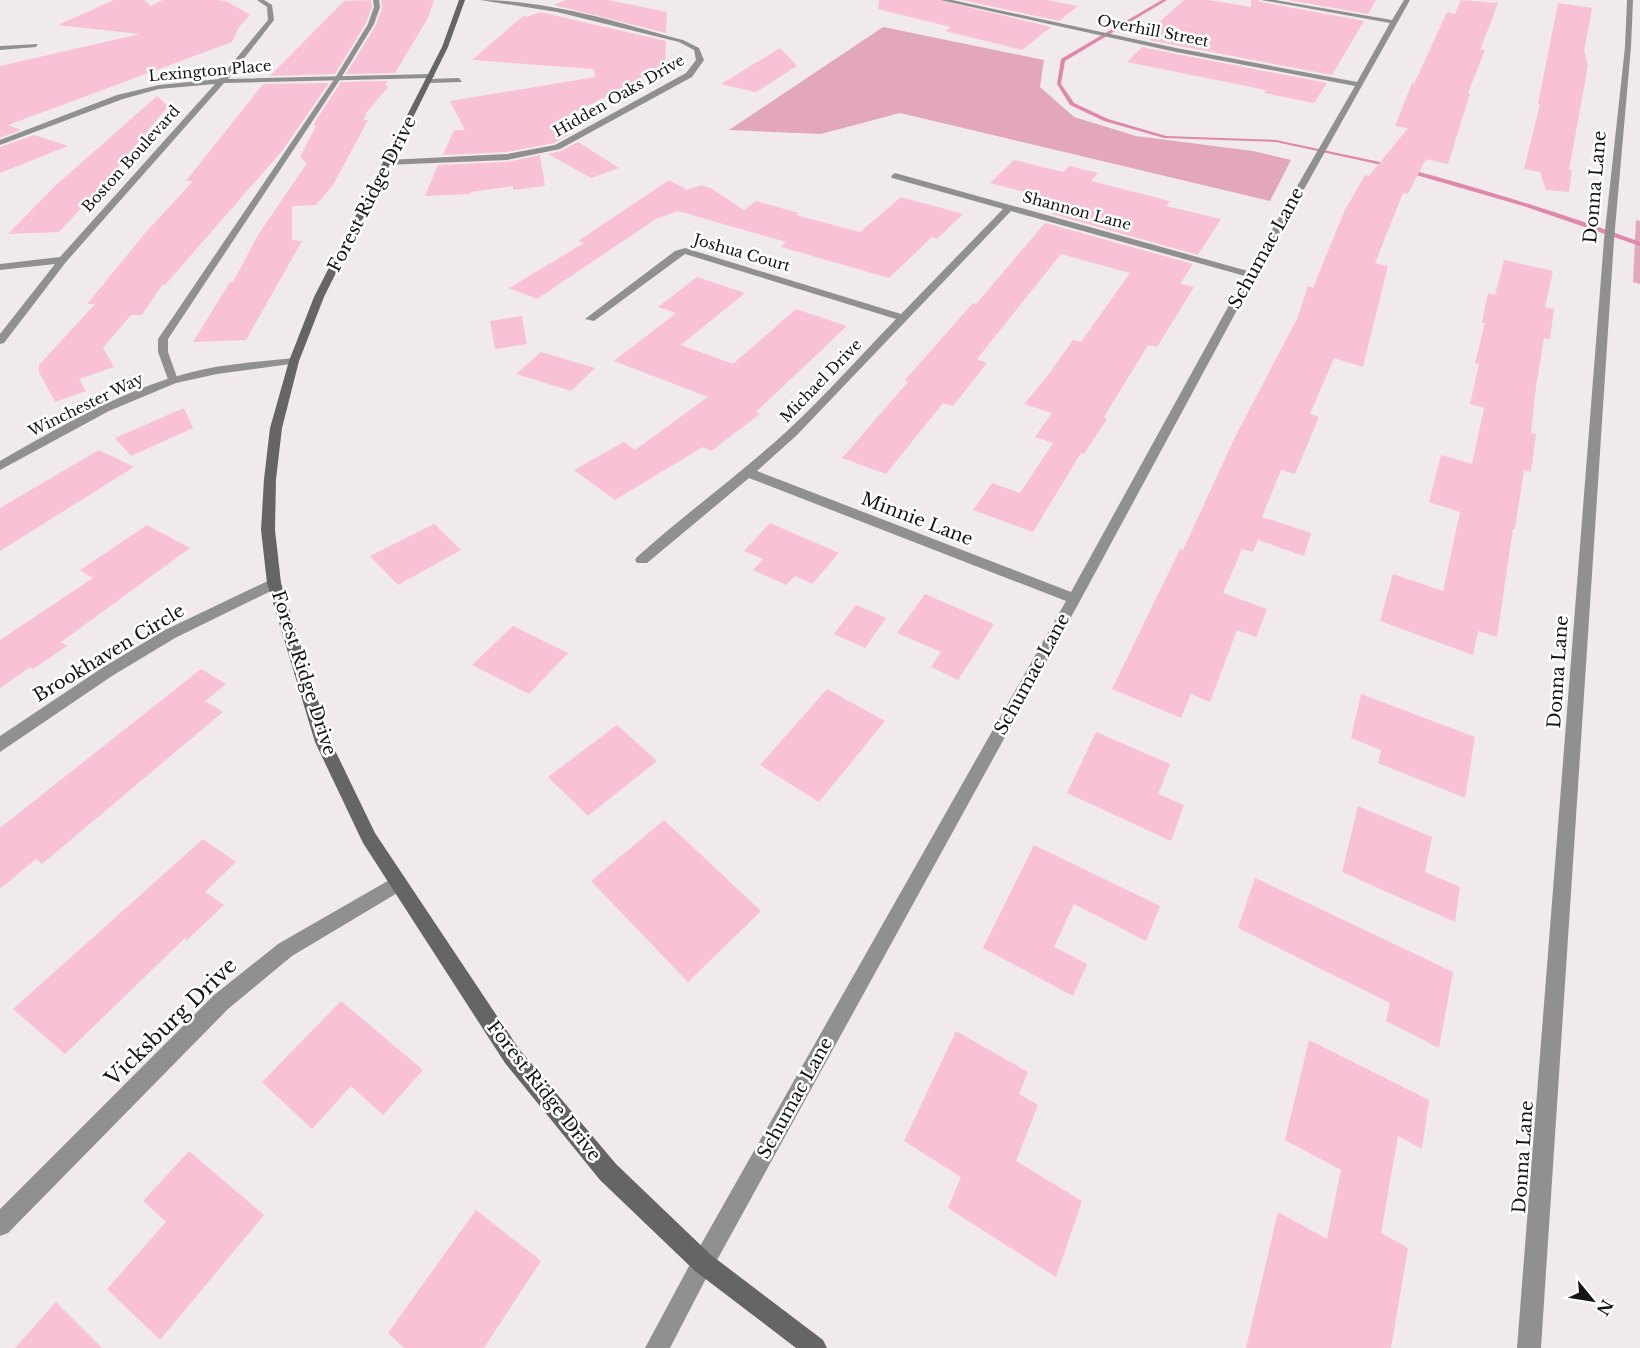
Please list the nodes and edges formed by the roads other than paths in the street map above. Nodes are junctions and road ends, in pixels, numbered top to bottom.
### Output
1 (260, 0) edge
2 (376, 0) edge
3 (462, 0) edge
4 (483, 0) edge
5 (943, 0) edge
6 (1264, 0) edge
7 (1407, 0) edge
8 (1630, 0) edge
9 (1394, 22) junction
10 (36, 45) dead end
11 (0, 48) edge
12 (338, 78) junction
13 (430, 78) junction
14 (459, 80) dead end
15 (222, 81) junction
16 (1358, 84) junction
17 (0, 143) edge
18 (388, 163) junction
19 (895, 176) dead end
20 (1008, 208) junction
21 (63, 260) junction
22 (0, 267) edge
23 (1251, 275) junction
24 (902, 318) junction
25 (590, 319) dead end
26 (0, 341) edge
27 (294, 361) junction
28 (173, 380) junction
29 (0, 449) edge
30 (14, 459) junction
31 (0, 466) edge
32 (747, 472) junction
33 (642, 560) dead end
34 (274, 583) junction
35 (1074, 599) junction
36 (0, 745) edge
37 (398, 883) junction
38 (0, 1225) edge
39 (703, 1263) junction
40 (657, 1348) edge
41 (815, 1348) edge
42 (1528, 1348) edge

1 - 15 street, Boston Boulevard
2 - 12 lane
3 - 13 main road, Forest Ridge Drive
4 - 18 street, Hidden Oaks Drive
5 - 16 street, Overhill Street
6 - 9 street
7 - 9 street, Schumac Lane
8 - 42 street, Donna Lane
9 - 16 street, Schumac Lane
10 - 11 street
12 - 13 street, Lexington Place
12 - 15 street, Lexington Place
12 - 28 lane
13 - 14 street, Lexington Place
13 - 18 main road, Forest Ridge Drive
15 - 17 street, Lexington Place
15 - 21 street, Boston Boulevard
16 - 23 street, Schumac Lane
18 - 27 main road, Forest Ridge Drive
19 - 20 street, Shannon Lane
20 - 23 street, Shannon Lane
20 - 24 street, Michael Drive
21 - 22 street
21 - 26 street, Boston Boulevard
23 - 35 street, Schumac Lane
24 - 25 street, Joshua Court
24 - 32 street, Michael Drive
27 - 28 street, Winchester Way
27 - 34 main road, Forest Ridge Drive
28 - 30 street, Winchester Way
29 - 30 street
30 - 31 street, Winchester Way
32 - 33 street, Michael Drive
32 - 35 street, Minnie Lane
34 - 36 street, Brookhaven Circle
34 - 37 main road, Forest Ridge Drive
35 - 39 street, Schumac Lane
37 - 38 street, Vicksburg Drive
37 - 39 main road, Forest Ridge Drive
39 - 40 street, Schumac Lane
39 - 41 main road, Forest Ridge Drive

